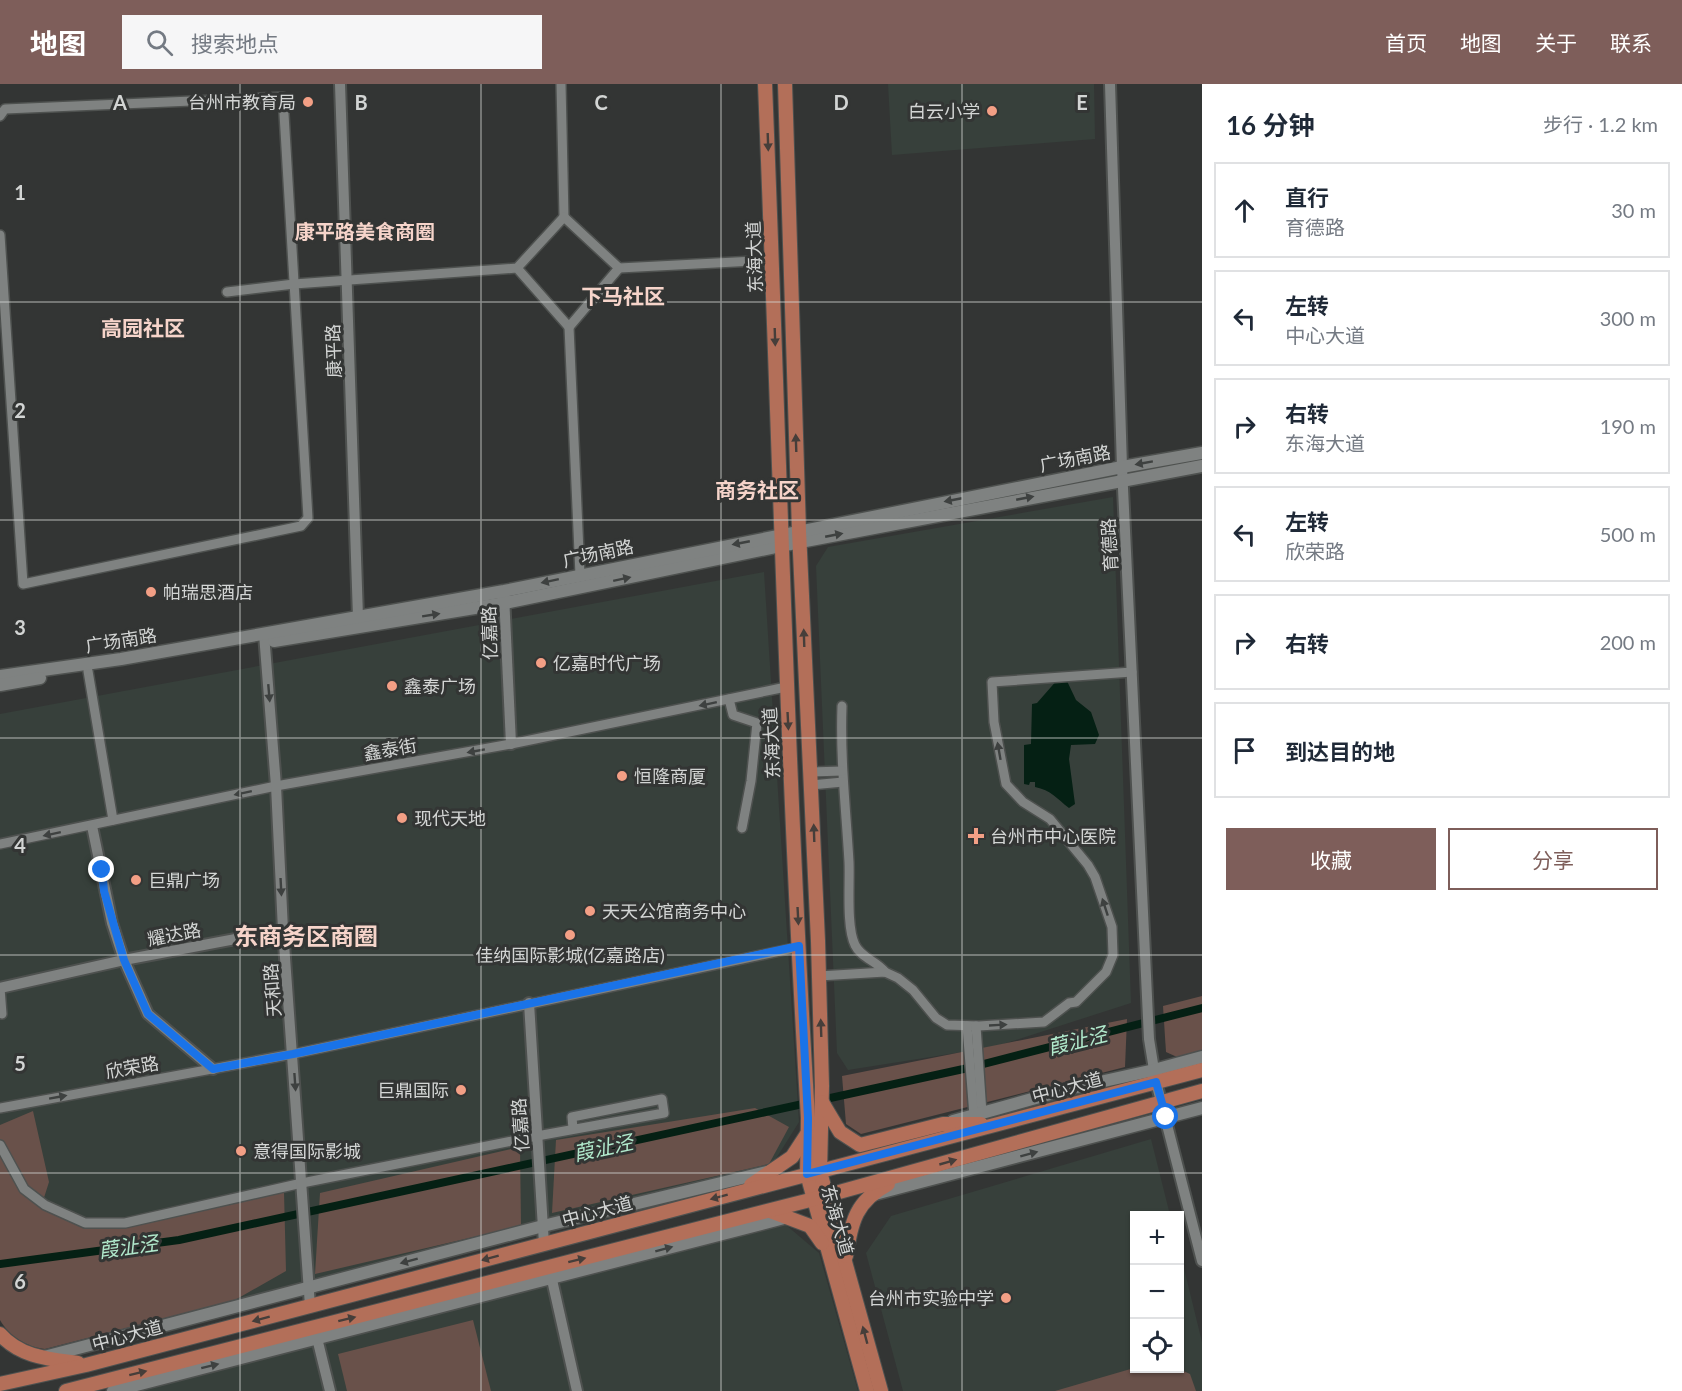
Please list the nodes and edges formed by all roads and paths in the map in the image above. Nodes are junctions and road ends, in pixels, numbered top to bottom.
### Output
1 (340, 84) edge
2 (561, 84) edge
3 (765, 84) edge
4 (785, 84) edge
5 (1110, 84) edge
6 (0, 116) edge
7 (564, 217) junction
8 (0, 235) edge
9 (773, 260) junction
10 (517, 268) junction
11 (619, 268) junction
12 (347, 280) junction
13 (294, 284) junction
14 (227, 292) dead end
15 (2, 295) edge
16 (569, 327) junction
17 (1202, 453) edge
18 (1202, 466) edge
19 (1123, 473) junction
20 (800, 536) junction
21 (782, 540) junction
22 (580, 575) junction
23 (504, 597) junction
24 (358, 617) junction
25 (264, 638) junction
26 (88, 671) junction
27 (1132, 672) junction
28 (0, 676) edge
29 (0, 685) edge
30 (786, 687) junction
31 (729, 699) junction
32 (842, 705) dead end
33 (511, 744) junction
34 (842, 771) junction
35 (811, 778) junction
36 (843, 782) junction
37 (276, 786) junction
38 (113, 820) junction
39 (92, 826) junction
40 (742, 828) dead end
41 (0, 844) edge
42 (284, 930) junction
43 (799, 946) junction
44 (124, 960) junction
45 (885, 972) junction
46 (819, 976) junction
47 (0, 988) edge
48 (530, 1003) junction
49 (2, 1014) dead end
50 (972, 1026) junction
51 (293, 1054) junction
52 (1202, 1057) edge
53 (213, 1069) junction
54 (1202, 1070) edge
55 (1155, 1076) junction
56 (1202, 1091) edge
57 (1162, 1101) junction
58 (822, 1102) junction
59 (0, 1108) edge
60 (1202, 1108) edge
61 (978, 1115) junction
62 (1166, 1117) junction
63 (943, 1124) junction
64 (808, 1125) junction
65 (996, 1125) junction
66 (573, 1129) junction
67 (537, 1136) junction
68 (0, 1145) edge
69 (980, 1160) junction
70 (772, 1170) junction
71 (814, 1173) junction
72 (908, 1173) junction
73 (302, 1183) junction
74 (743, 1191) junction
75 (871, 1195) junction
76 (820, 1198) junction
77 (770, 1210) junction
78 (788, 1217) junction
79 (543, 1226) junction
80 (544, 1244) junction
81 (831, 1259) junction
82 (845, 1261) junction
83 (1202, 1262) edge
84 (551, 1273) junction
85 (309, 1287) junction
86 (310, 1306) junction
87 (316, 1333) junction
88 (0, 1334) edge
89 (39, 1357) junction
90 (86, 1365) junction
91 (0, 1384) edge
92 (78, 1389) edge
93 (66, 1391) edge
94 (113, 1391) edge
95 (330, 1391) edge
96 (577, 1391) edge
97 (867, 1391) edge
98 (881, 1391) edge

1 - 12 street, 康平路
2 - 7 street
3 -> 9 main road, 东海大道
20 -> 4 main road, 东海大道
5 - 19 street, 育德路
6 - 13 street
7 - 10 street
7 - 11 street
8 - 15 street
9 - 11 street
9 -> 21 main road, 东海大道
10 - 12 street
10 - 16 street
11 - 16 street
12 - 13 street
12 - 24 street, 康平路
13 - 14 street
13 - 15 street
16 - 22 street
17 -> 19 main road, 广场南路
18 - 19 main road, 广场南路
19 - 20 main road, 广场南路
19 - 27 street, 育德路
20 - 21 main road, 广场南路
35 -> 20 main road, 东海大道
21 -> 22 main road, 广场南路
23 -> 21 main road, 广场南路
21 - 30 main road, 东海大道
22 -> 23 main road, 广场南路
23 - 24 main road, 广场南路
25 -> 23 main road, 广场南路
23 - 33 street, 亿嘉路
24 - 25 main road, 广场南路
25 - 26 main road, 广场南路
25 - 28 main road, 广场南路
25 -> 37 street, 天和路
26 - 29 main road, 广场南路
26 - 38 street
50 -> 27 street
27 - 55 street, 育德路
30 - 31 street, 鑫泰街
30 -> 43 main road, 东海大道
31 -> 33 street, 鑫泰街
31 - 40 street
32 - 34 street
33 -> 37 street, 鑫泰街
34 - 35 street
34 - 36 street
35 - 36 street
46 -> 35 main road, 东海大道
36 - 45 street
37 -> 38 street, 鑫泰街
37 -> 42 street, 天和路
38 - 39 street, 鑫泰街
39 -> 41 street, 鑫泰街
39 - 44 street
42 - 44 street, 耀达路
42 - 51 street, 天和路
43 - 48 street, 欣荣路
43 - 64 main road, 东海大道
44 - 47 street, 耀达路
44 - 53 street
45 - 46 street
45 - 50 street
58 -> 46 main road, 东海大道
47 - 49 street
48 - 51 street, 欣荣路
48 - 67 street, 亿嘉路
50 - 61 street
51 - 53 street, 欣荣路
51 -> 73 street, 天和路
52 - 55 main road
59 -> 53 street, 欣荣路
54 - 55 main road, 中心大道
55 - 57 street
55 - 61 main road
55 - 65 main road, 中心大道
56 - 57 main road
57 - 62 street
57 - 69 main road
58 - 63 main road
58 - 71 main road, 东海大道
60 - 62 main road
61 - 63 main road
69 -> 62 main road
62 - 83 street
63 - 65 main road
64 - 70 main road
64 - 71 main road, 东海大道
65 - 71 main road, 中心大道
66 - 66 street
66 - 67 street
67 - 73 street
67 - 79 street, 亿嘉路
68 - 73 street
72 -> 69 main road
69 - 75 main road
70 - 74 main road
70 - 79 main road
71 - 74 main road, 中心大道
71 - 76 main road, 东海大道
72 - 75 main road
72 - 76 main road
73 - 85 street, 天和路
74 -> 80 main road, 中心大道
75 - 82 main road
76 - 77 main road
76 - 81 main road, 东海大道
76 - 82 main road, 东海大道
77 - 78 main road
84 -> 77 main road
78 - 81 main road
84 -> 78 main road
79 - 80 street, 亿嘉路
79 -> 85 main road
80 -> 86 main road, 中心大道
81 - 97 main road, 东海大道
98 -> 82 main road, 东海大道
87 -> 84 main road
84 - 96 street
85 - 86 street, 天和路
85 - 89 main road
86 -> 90 main road, 中心大道
92 -> 87 main road
94 -> 87 main road
87 - 95 street
88 - 89 main road
89 - 90 main road
90 - 91 main road, 中心大道
92 - 93 main road

